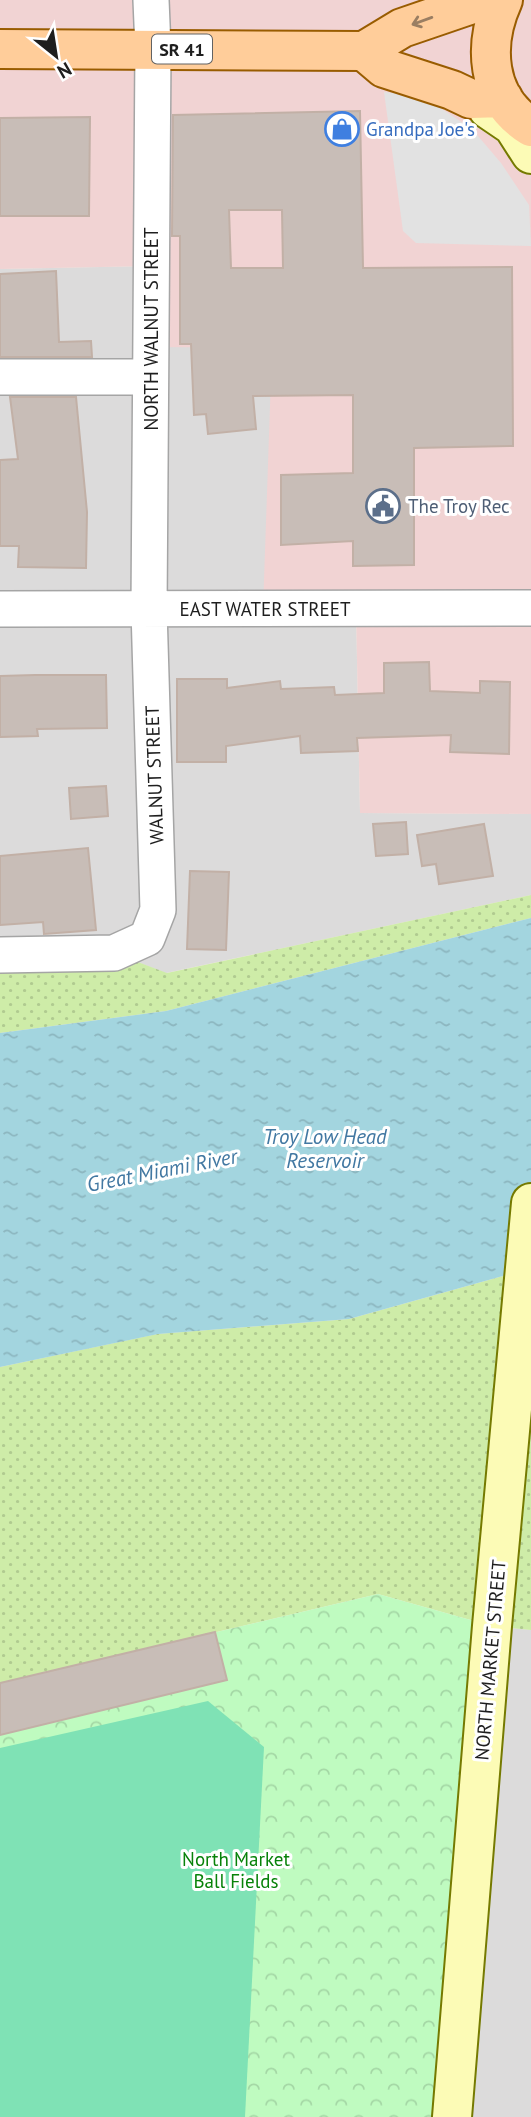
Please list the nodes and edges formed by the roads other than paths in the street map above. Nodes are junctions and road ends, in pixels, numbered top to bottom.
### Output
1 (151, 0) edge
2 (484, 0) edge
3 (503, 0) edge
4 (153, 48) junction
5 (0, 49) edge
6 (364, 51) junction
7 (516, 124) edge
8 (0, 377) edge
9 (150, 377) junction
10 (531, 608) edge
11 (0, 609) edge
12 (149, 610) junction
13 (0, 955) edge
14 (531, 1203) edge
15 (452, 2117) edge

1 - 4 street, NORTH WALNUT STREET
2 -> 6 main road
3 - 7 main road
4 - 5 main road, SR 41
4 - 6 main road, SR 41
4 - 9 street, NORTH WALNUT STREET
6 - 7 main road
8 - 9 street
9 - 12 street, NORTH WALNUT STREET
10 - 12 street, EAST WATER STREET
11 - 12 street, EAST WATER STREET
12 - 13 street, WALNUT STREET
14 - 15 main road, NORTH MARKET STREET

